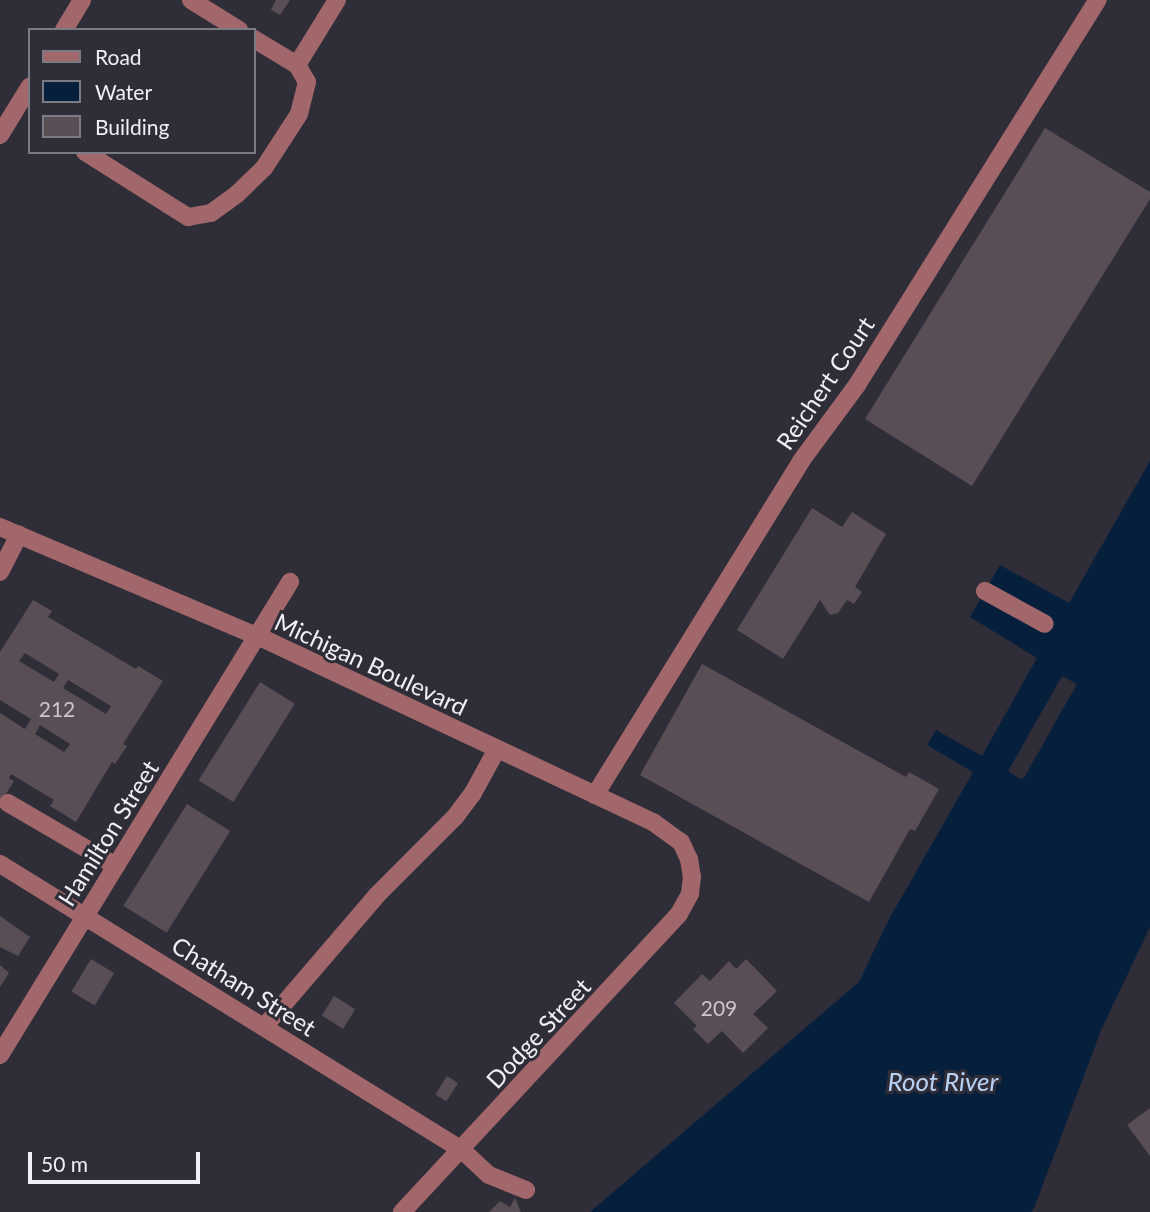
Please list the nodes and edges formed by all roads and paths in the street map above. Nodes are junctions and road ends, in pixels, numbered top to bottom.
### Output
1 (82, 0) edge
2 (191, 0) edge
3 (337, 0) edge
4 (1098, 0) edge
5 (65, 28) edge
6 (236, 28) edge
7 (256, 40) edge
8 (297, 65) junction
9 (28, 94) edge
10 (23, 113) edge
11 (0, 135) edge
12 (88, 154) edge
13 (0, 527) edge
14 (19, 535) junction
15 (0, 572) edge
16 (290, 582) dead end
17 (985, 591) dead end
18 (1045, 624) dead end
19 (257, 637) junction
20 (497, 749) junction
21 (595, 795) junction
22 (8, 803) dead end
23 (0, 864) edge
24 (116, 866) junction
25 (692, 877) joint
26 (85, 916) junction
27 (264, 1027) junction
28 (0, 1055) edge
29 (462, 1150) junction
30 (526, 1191) dead end
31 (402, 1212) edge

1 - 5 street
2 - 6 street
3 - 8 street
4 - 21 street, Reichert Court
7 - 8 street
8 - 12 street
9 - 10 street
10 - 11 street
13 - 14 street, Michigan Boulevard
14 - 15 street
14 - 19 street, Michigan Boulevard
16 - 19 street, Hamilton Street
17 - 18 street
19 - 20 street, Michigan Boulevard
19 - 24 street, Hamilton Street
20 - 21 street, Michigan Boulevard
20 - 27 street
21 - 25 street, Michigan Boulevard
22 - 24 street
23 - 26 street, Chatham Street
24 - 26 street, Hamilton Street
25 - 29 street, Dodge Street
26 - 27 street, Chatham Street
26 - 28 street, Hamilton Street
27 - 29 street, Chatham Street
29 - 30 street, Chatham Street
29 - 31 street, Dodge Street

